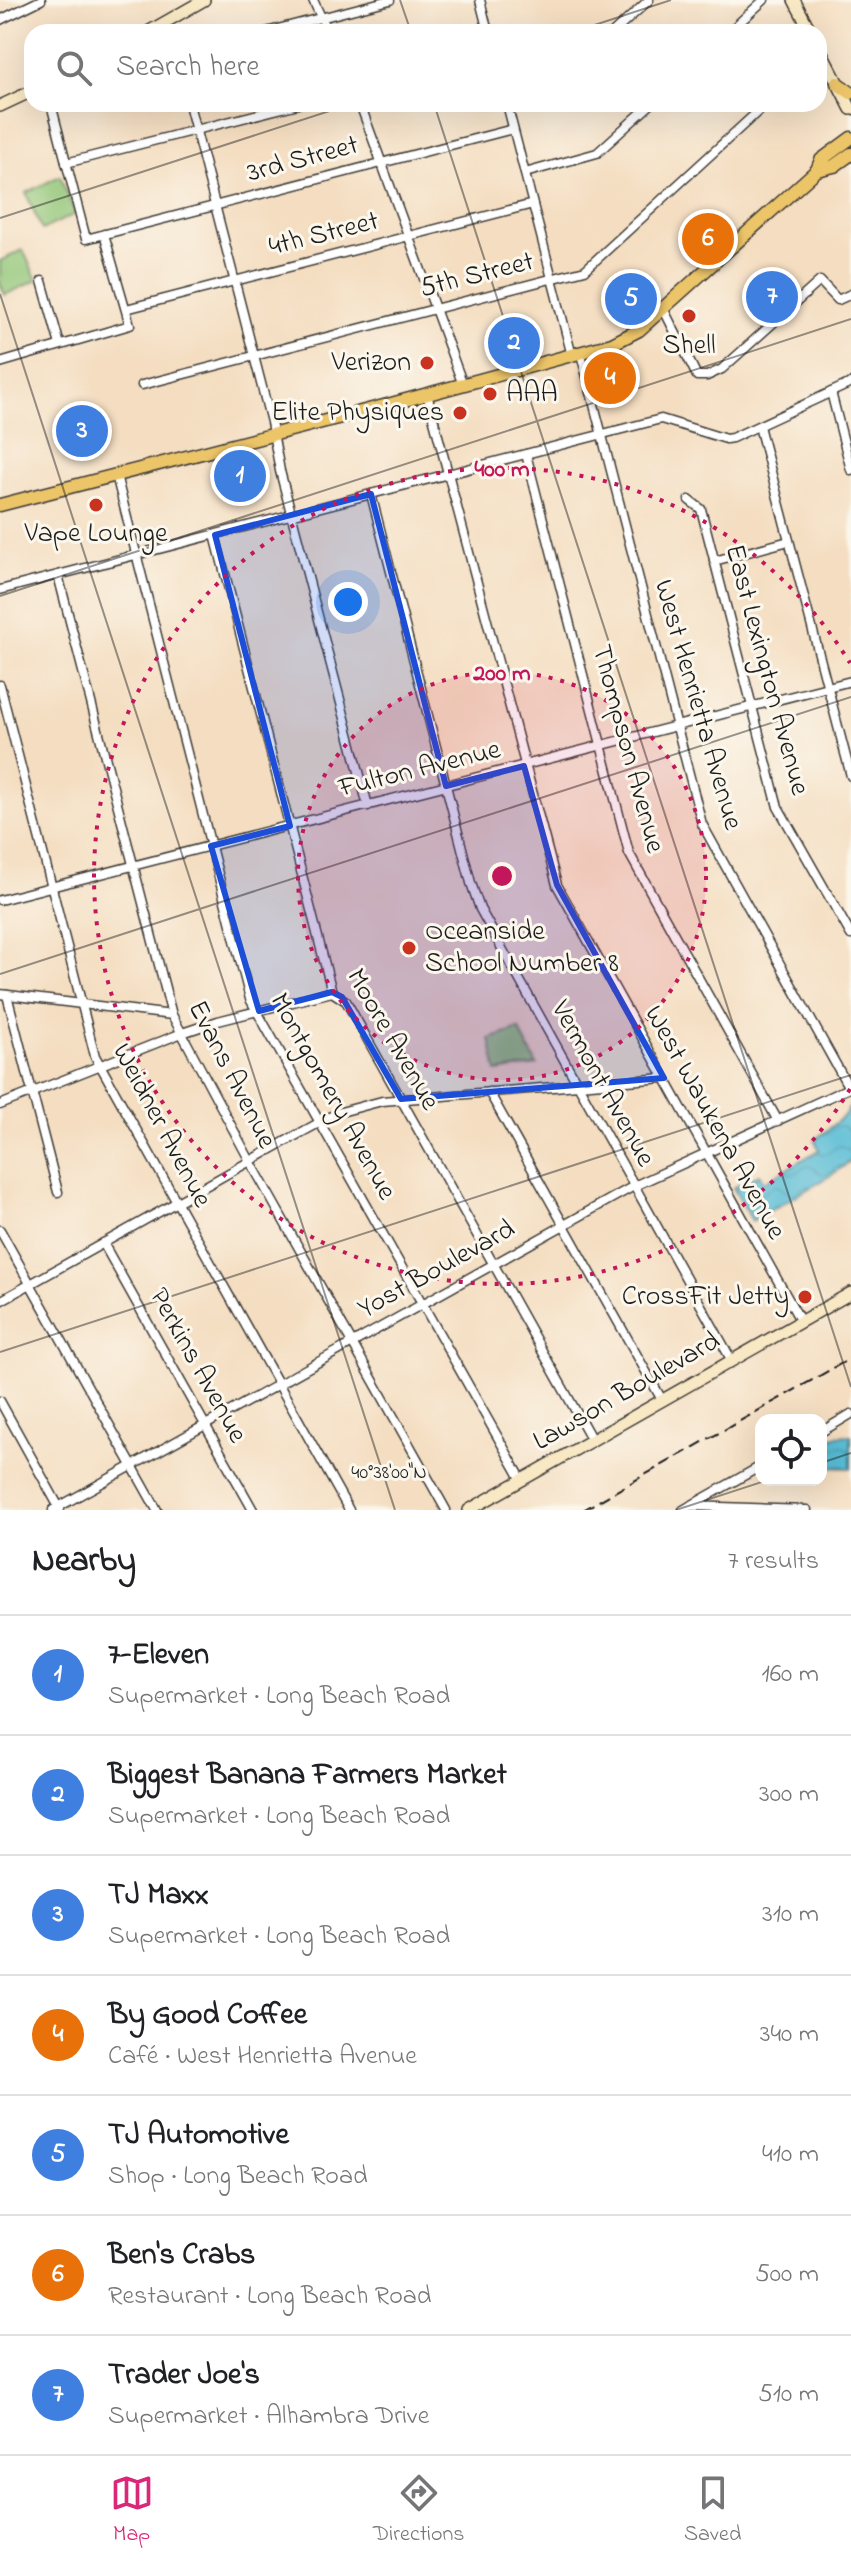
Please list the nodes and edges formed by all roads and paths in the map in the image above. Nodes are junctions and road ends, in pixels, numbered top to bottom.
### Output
1 (41, 0) edge
2 (204, 0) edge
3 (313, 0) edge
4 (390, 0) edge
5 (480, 0) edge
6 (649, 0) edge
7 (764, 0) edge
8 (794, 0) edge
9 (321, 18) junction
10 (0, 20) edge
11 (172, 24) edge
12 (297, 24) edge
13 (324, 24) edge
14 (486, 24) edge
15 (623, 24) edge
16 (738, 24) edge
17 (807, 24) edge
18 (827, 64) edge
19 (837, 83) junction
20 (851, 93) edge
21 (24, 95) edge
22 (0, 106) edge
23 (851, 109) edge
24 (53, 112) edge
25 (191, 112) edge
26 (267, 112) edge
27 (363, 112) edge
28 (509, 112) edge
29 (642, 112) edge
30 (757, 112) edge
31 (513, 129) junction
32 (196, 130) junction
33 (851, 138) edge
34 (851, 154) edge
35 (382, 162) junction
36 (66, 163) junction
37 (817, 170) junction
38 (525, 173) junction
39 (533, 204) junction
40 (215, 205) junction
41 (104, 234) junction
42 (409, 236) junction
43 (552, 279) junction
44 (42, 281) dead end
45 (234, 281) junction
46 (851, 294) edge
47 (663, 308) junction
48 (126, 309) junction
49 (436, 309) junction
50 (60, 345) junction
51 (576, 355) junction
52 (254, 356) junction
53 (0, 363) edge
54 (851, 383) edge
55 (142, 385) dead end
56 (463, 385) junction
57 (831, 392) junction
58 (427, 394) junction
59 (759, 426) junction
60 (273, 434) junction
61 (601, 434) junction
62 (526, 454) junction
63 (851, 470) edge
64 (449, 474) junction
65 (116, 475) junction
66 (371, 494) junction
67 (689, 500) dead end
68 (0, 505) edge
69 (292, 514) junction
70 (215, 535) junction
71 (789, 541) junction
72 (137, 555) junction
73 (714, 561) junction
74 (58, 575) junction
75 (0, 590) edge
76 (851, 681) edge
77 (0, 685) edge
78 (827, 688) junction
79 (3, 707) edge
80 (751, 707) junction
81 (676, 726) junction
82 (601, 746) junction
83 (524, 766) junction
84 (851, 776) edge
85 (446, 786) junction
86 (368, 806) junction
87 (290, 826) junction
88 (211, 846) junction
89 (133, 866) junction
90 (52, 887) junction
91 (0, 900) edge
92 (851, 935) edge
93 (332, 992) junction
94 (4, 995) edge
95 (82, 1004) junction
96 (259, 1011) junction
97 (172, 1015) junction
98 (182, 1033) junction
99 (100, 1066) junction
100 (664, 1078) junction
101 (578, 1085) junction
102 (850, 1087) edge
103 (32, 1092) junction
104 (489, 1092) junction
105 (401, 1099) junction
106 (0, 1105) edge
107 (778, 1121) junction
108 (321, 1122) junction
109 (707, 1154) junction
110 (250, 1161) junction
111 (634, 1186) junction
112 (58, 1192) dead end
113 (177, 1202) junction
114 (563, 1224) junction
115 (0, 1230) edge
116 (103, 1243) junction
117 (493, 1264) junction
118 (30, 1284) junction
119 (851, 1293) edge
120 (0, 1301) edge
121 (422, 1303) junction
122 (801, 1322) junction
123 (352, 1343) junction
124 (732, 1361) junction
125 (278, 1384) junction
126 (662, 1400) junction
127 (0, 1401) edge
128 (851, 1414) edge
129 (205, 1424) junction
130 (827, 1428) edge
131 (592, 1440) junction
132 (132, 1466) junction
133 (755, 1469) edge
134 (522, 1480) junction
135 (687, 1508) edge
136 (58, 1509) edge
137 (157, 1510) edge
138 (253, 1510) edge
139 (349, 1510) edge
140 (446, 1510) edge
141 (469, 1510) edge
142 (807, 1510) edge

1 - 10 street
2 - 11 main road
3 - 9 street
4 - 9 street
5 - 14 street
6 - 15 street
7 - 16 street
8 - 17 main road
9 - 12 street
9 - 13 street
18 - 19 main road
19 - 20 main road
19 - 23 main road
21 - 22 main road
24 - 36 street
25 - 32 street
26 - 32 street
27 - 35 street
28 - 31 street, West Henrietta Avenue
29 - 38 street
30 - 43 street, 5th Street
31 - 35 street, 3rd Street
31 - 38 street, West Henrietta Avenue
32 - 36 street
32 - 40 street
33 - 37 main road
34 - 37 main road
35 - 40 street, 3rd Street
35 - 42 street
36 - 41 street
37 - 47 main road
38 - 39 street, West Henrietta Avenue
39 - 42 street, 4th Street
39 - 43 street, West Henrietta Avenue
40 - 41 street, 3rd Street
40 - 45 street
41 - 48 street
42 - 45 street, 4th Street
42 - 49 street
43 - 49 street, 5th Street
43 - 51 street, West Henrietta Avenue
44 - 50 street
45 - 48 street, 4th Street
45 - 52 street
46 - 47 street
47 - 51 main road
48 - 50 street
49 - 52 street, 5th Street
49 - 56 street
50 - 53 street
51 - 56 main road
51 - 61 street, West Henrietta Avenue
52 - 55 street, 5th Street
52 - 60 street
54 - 57 street
56 - 58 main road
57 - 59 street
57 - 63 street
58 - 60 main road
58 - 64 street, West Waukena Avenue
59 - 61 street
59 - 71 street
60 - 65 main road
60 - 69 street
61 - 62 street
61 - 81 street, West Henrietta Avenue
62 - 64 street
62 - 82 street, Thompson Avenue
64 - 66 street
64 - 83 street, West Waukena Avenue
65 - 68 main road
65 - 72 street, Montgomery Avenue
66 - 69 street
66 - 85 street, Vermont Avenue
67 - 73 street, East Lexington Avenue
69 - 70 street
69 - 86 street
70 - 72 street
70 - 87 street, Moore Avenue
71 - 73 street
71 - 78 street
72 - 74 street
72 - 88 street, Montgomery Avenue
73 - 80 street, East Lexington Avenue
74 - 75 street
74 - 89 street, Evans Avenue
76 - 78 street, Fulton Avenue
77 - 79 street, Weidner Avenue
78 - 80 street, Fulton Avenue
78 - 84 street
79 - 90 street, Weidner Avenue
80 - 81 street, Fulton Avenue
80 - 92 street, East Lexington Avenue
81 - 82 street, Fulton Avenue
81 - 102 street, West Henrietta Avenue
82 - 83 street, Fulton Avenue
82 - 107 street, Thompson Avenue
83 - 85 street, Fulton Avenue
83 - 100 street, West Waukena Avenue
85 - 86 street, Fulton Avenue
85 - 101 street, Vermont Avenue
86 - 87 street, Fulton Avenue
87 - 88 street, Fulton Avenue
87 - 93 street, Moore Avenue
88 - 89 street, Fulton Avenue
88 - 96 street, Montgomery Avenue
89 - 90 street, Fulton Avenue
89 - 97 street, Evans Avenue
90 - 91 street, Fulton Avenue
90 - 95 street, Weidner Avenue
93 - 96 street
93 - 105 street, Moore Avenue
94 - 95 street
94 - 103 street
95 - 97 street
95 - 99 street, Weidner Avenue
96 - 98 street
96 - 108 street, Montgomery Avenue
97 - 98 street, Evans Avenue
98 - 99 street
98 - 110 street, Evans Avenue
99 - 103 street
99 - 113 street, Weidner Avenue
100 - 101 street
100 - 109 street, West Waukena Avenue
101 - 104 street
101 - 111 street, Vermont Avenue
102 - 107 street, Yost Boulevard
103 - 106 street
103 - 112 street
104 - 105 street
104 - 114 street
105 - 108 street
105 - 117 street, Moore Avenue
107 - 109 street, Yost Boulevard
108 - 110 street
108 - 121 street, Montgomery Avenue
109 - 111 street, Yost Boulevard
109 - 122 street, West Waukena Avenue
110 - 113 street
110 - 123 street, Evans Avenue
111 - 114 street, Yost Boulevard
111 - 124 street, Vermont Avenue
113 - 116 street
113 - 125 street, Weidner Avenue
114 - 117 street, Yost Boulevard
114 - 126 street
115 - 118 street
116 - 118 street
116 - 129 street, Perkins Avenue
117 - 121 street, Yost Boulevard
117 - 131 street, Moore Avenue
118 - 120 street
118 - 132 street
119 - 122 main road, Lawson Boulevard
121 - 123 street, Yost Boulevard
121 - 134 street, Montgomery Avenue
122 - 124 main road, Lawson Boulevard
123 - 125 street, Yost Boulevard
123 - 140 street, Evans Avenue
124 - 126 main road, Lawson Boulevard
125 - 129 street, Yost Boulevard
125 - 139 street, Weidner Avenue
126 - 131 main road, Lawson Boulevard
127 - 136 street
128 - 130 street
129 - 132 street, Yost Boulevard
129 - 138 street, Perkins Avenue
131 - 134 main road, Lawson Boulevard
132 - 136 street, Yost Boulevard
132 - 137 street
133 - 135 street
134 - 141 main road, Lawson Boulevard
135 - 142 street

